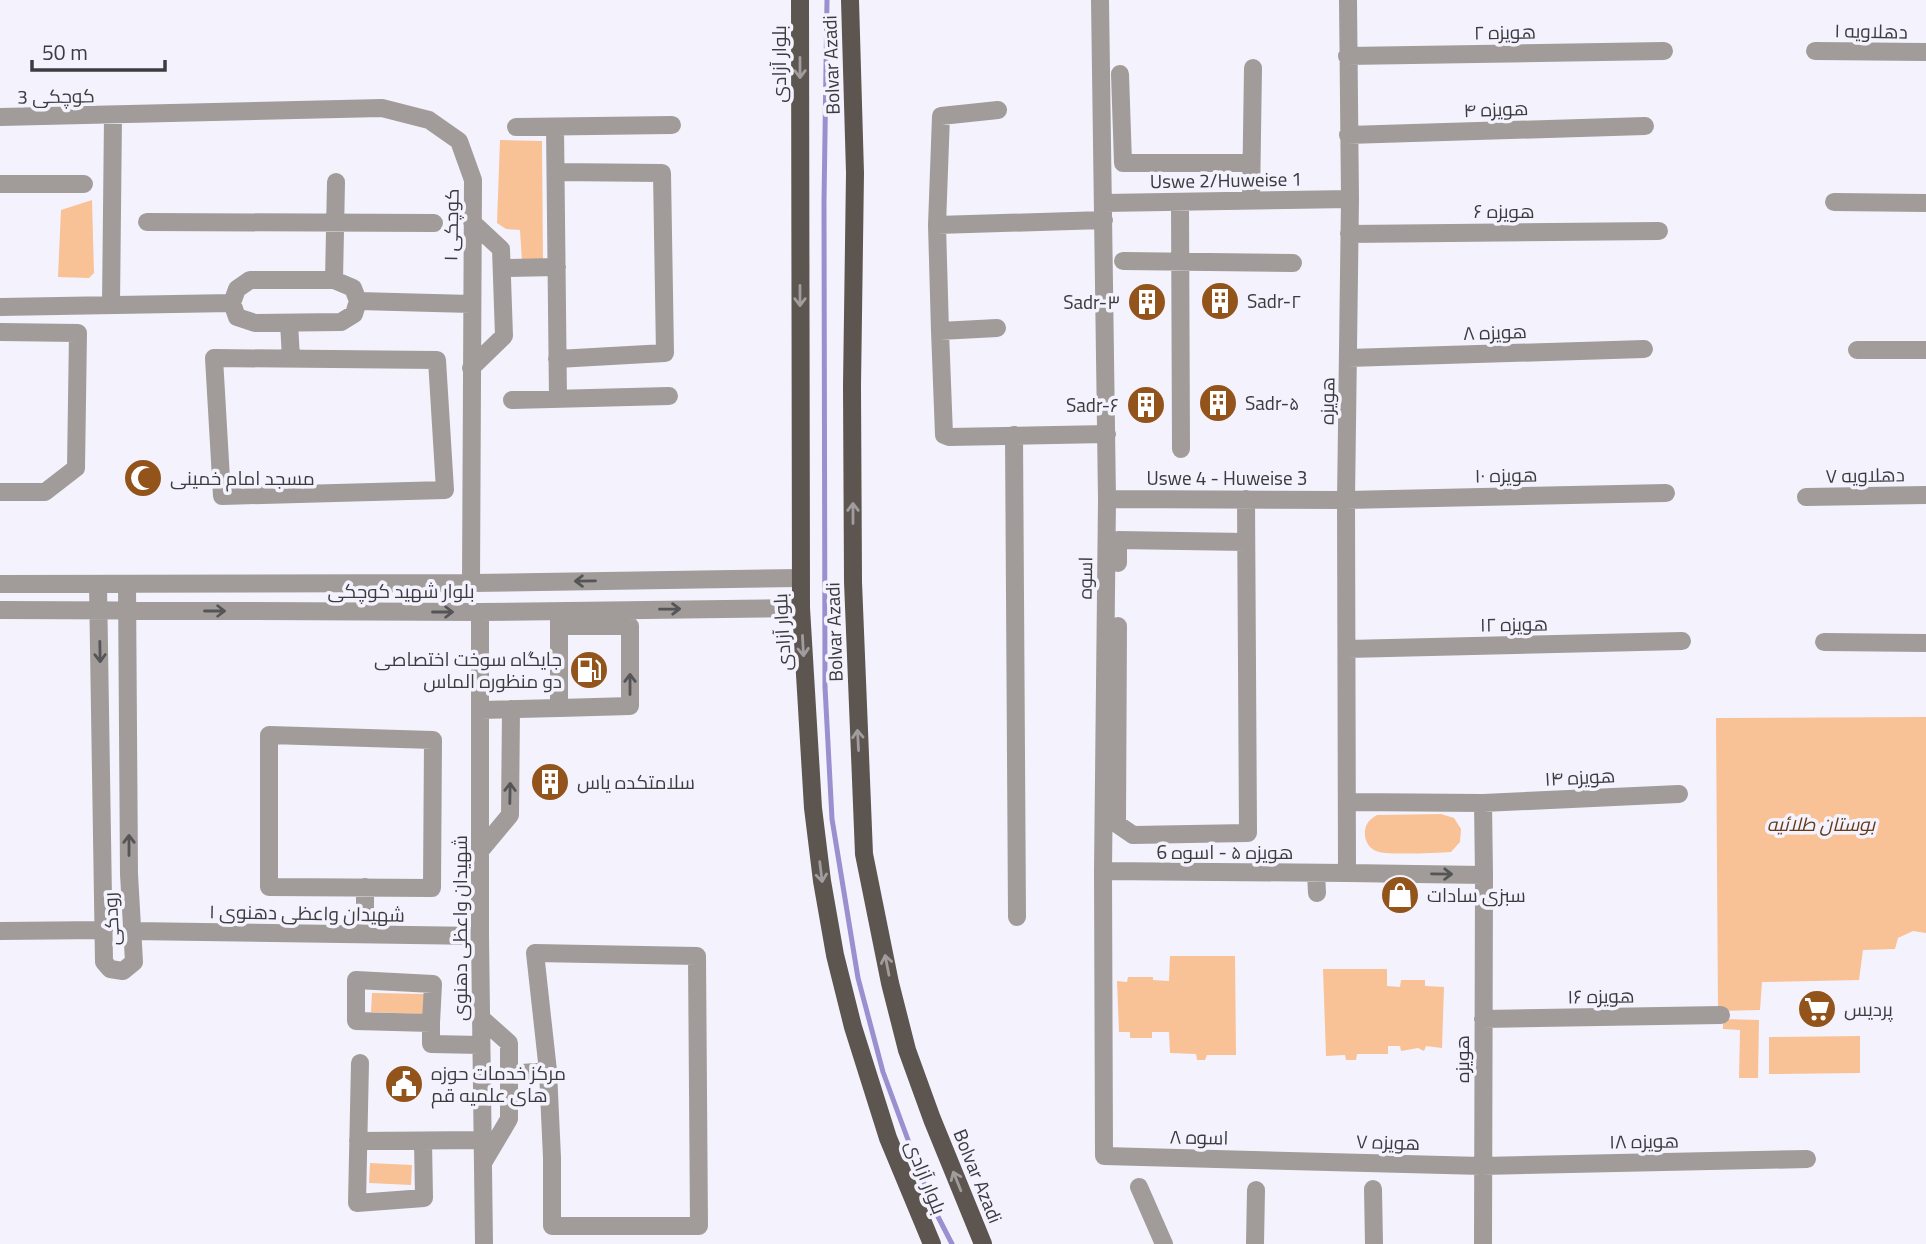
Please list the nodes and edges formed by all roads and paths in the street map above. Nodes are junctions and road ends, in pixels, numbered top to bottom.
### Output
1 (800, 0) edge
2 (850, 0) edge
3 (1100, 0) edge
4 (1348, 0) edge
5 (1664, 51) dead end
6 (1815, 51) dead end
7 (1926, 52) edge
8 (1347, 56) junction
9 (1254, 68) dead end
10 (1120, 74) dead end
11 (998, 110) dead end
12 (113, 116) junction
13 (0, 117) edge
14 (672, 125) dead end
15 (1645, 126) dead end
16 (555, 127) junction
17 (516, 128) dead end
18 (1349, 135) junction
19 (1251, 163) junction
20 (556, 172) junction
21 (336, 181) dead end
22 (0, 184) edge
23 (84, 184) dead end
24 (1349, 199) junction
25 (1251, 201) junction
26 (1180, 202) junction
27 (1834, 202) dead end
28 (1926, 203) edge
29 (1104, 212) junction
30 (146, 222) dead end
31 (472, 222) junction
32 (435, 223) dead end
33 (335, 224) junction
34 (937, 225) junction
35 (1659, 231) dead end
36 (1349, 234) junction
37 (1123, 261) dead end
38 (1181, 262) junction
39 (1293, 263) dead end
40 (557, 267) junction
41 (502, 268) junction
42 (334, 280) junction
43 (358, 300) junction
44 (232, 303) junction
45 (471, 304) junction
46 (110, 305) junction
47 (0, 307) edge
48 (289, 323) junction
49 (997, 328) dead end
50 (940, 331) junction
51 (0, 332) edge
52 (1644, 349) dead end
53 (1857, 350) dead end
54 (1926, 350) edge
55 (291, 358) junction
56 (1348, 358) junction
57 (558, 359) junction
58 (471, 368) junction
59 (670, 396) dead end
60 (558, 398) junction
61 (512, 400) dead end
62 (1107, 434) junction
63 (1014, 435) junction
64 (1181, 449) dead end
65 (0, 492) edge
66 (1666, 493) dead end
67 (1926, 495) edge
68 (1806, 497) dead end
69 (1107, 499) junction
70 (1246, 499) junction
71 (1346, 500) junction
72 (1246, 542) junction
73 (800, 578) junction
74 (753, 579) junction
75 (127, 583) junction
76 (471, 583) junction
77 (0, 584) edge
78 (59, 584) junction
79 (98, 584) junction
80 (173, 584) junction
81 (754, 608) junction
82 (801, 608) junction
83 (0, 610) edge
84 (100, 610) junction
85 (128, 610) junction
86 (61, 611) junction
87 (176, 611) junction
88 (480, 612) junction
89 (559, 618) junction
90 (1682, 641) dead end
91 (1824, 642) dead end
92 (1926, 643) edge
93 (1347, 649) junction
94 (559, 708) junction
95 (511, 709) junction
96 (481, 710) junction
97 (1679, 794) dead end
98 (1348, 802) junction
99 (1483, 803) junction
100 (480, 851) junction
101 (1103, 871) junction
102 (103, 873) junction
103 (1316, 873) junction
104 (1347, 873) junction
105 (129, 874) junction
106 (1483, 875) junction
107 (365, 887) junction
108 (1317, 893) dead end
109 (1017, 917) dead end
110 (104, 930) junction
111 (132, 931) junction
112 (0, 932) edge
113 (365, 934) junction
114 (480, 936) junction
115 (1721, 1015) dead end
116 (481, 1018) junction
117 (1483, 1019) junction
118 (430, 1023) junction
119 (481, 1045) junction
120 (360, 1063) dead end
121 (548, 1071) junction
122 (509, 1074) junction
123 (483, 1140) junction
124 (358, 1141) junction
125 (423, 1141) junction
126 (1104, 1156) joint
127 (1807, 1159) dead end
128 (1293, 1161) joint
129 (483, 1163) junction
130 (1482, 1166) junction
131 (1139, 1187) dead end
132 (1373, 1189) dead end
133 (1256, 1190) dead end
134 (484, 1244) edge
135 (932, 1244) edge
136 (983, 1244) edge
137 (1164, 1244) edge
138 (1255, 1244) edge
139 (1374, 1244) edge
140 (1483, 1244) edge

1 -> 73 main road, بلوار آزادی
136 -> 2 main road, Bolvar Azadi
3 - 29 street, اسوه
4 - 8 street, هویزه
5 - 8 street, هویزه ۲
6 - 7 street, دهلاویه ۱
8 - 18 street, هویزه
9 - 19 street
10 - 19 street
11 - 34 street
12 - 13 street, کوچکی 3
12 - 31 street, کوچکی ۱
12 - 46 street
14 - 16 street
15 - 18 street, هویزه ۴
16 - 17 street
16 - 20 street
18 - 24 street, هویزه
19 - 25 street
20 - 40 street
20 - 57 street
21 - 33 street
22 - 23 street
24 - 25 street, Uswe 2/Huweise 1
24 - 36 street, هویزه
25 - 26 street, Uswe 2/Huweise 1
26 - 29 street, Uswe 2/Huweise 1
26 - 38 street
27 - 28 street
29 - 34 street, Uswe 2/Huweise 1
29 - 62 street, اسوه
30 - 33 street
31 - 41 street
31 - 45 street, کوچکی ۱
32 - 33 street
33 - 42 street
34 - 50 street
35 - 36 street, هویزه ۶
36 - 56 street, هویزه
37 - 38 street
38 - 39 street
38 - 64 street
40 - 41 street
40 - 57 street
41 - 58 street
42 - 43 street
42 - 44 street
43 - 45 street
43 - 48 street
44 - 46 street
44 - 48 street
45 - 58 street, کوچکی ۱
46 - 47 street
48 - 55 street
49 - 50 street
50 - 63 street
51 - 65 street
52 - 56 street, هویزه ۸
53 - 54 street
55 - 55 street
56 - 71 street, هویزه
57 - 60 street
58 - 76 street, کوچکی ۱
59 - 60 street
60 - 61 street
62 - 63 street
62 - 69 street, اسوه
63 - 109 street
66 - 71 street, هویزه ۱۰
67 - 68 street, دهلاویه ۷
69 - 70 street, Uswe 4 - Huweise 3
69 - 101 street, اسوه
70 - 71 street, Uswe 4 - Huweise 3
70 - 72 street
71 - 93 street, هویزه
72 - 72 street
73 - 74 street, بلوار شهید کوچکی
73 - 82 main road, بلوار آزادی
74 -> 76 street, بلوار شهید کوچکی
74 - 81 street
75 - 79 street, بلوار شهید کوچکی
75 - 80 street, بلوار شهید کوچکی
75 - 85 street, رودکی
76 - 80 street, بلوار شهید کوچکی
77 - 78 street, بلوار شهید کوچکی
78 - 79 street, بلوار شهید کوچکی
78 - 86 street
79 - 84 street, رودکی
80 - 87 street
81 - 82 street, بلوار شهید کوچکی
89 -> 81 street, بلوار شهید کوچکی
82 -> 135 main road, بلوار آزادی
83 - 86 street, بلوار شهید کوچکی
84 - 85 street, بلوار شهید کوچکی
84 - 86 street, بلوار شهید کوچکی
84 -> 102 street, رودکی
85 - 87 street, بلوار شهید کوچکی
105 -> 85 street, رودکی
87 -> 88 street, بلوار شهید کوچکی
88 - 89 street, بلوار شهید کوچکی
88 - 96 street, شهیدان واعظی دهنوی
89 - 94 street
94 -> 89 street
90 - 93 street, هویزه ۱۲
91 - 92 street
93 - 98 street, هویزه
94 - 95 street
95 - 96 street
100 -> 95 street
96 - 100 street, شهیدان واعظی دهنوی
97 - 99 street, هویزه ۱۴
98 - 99 street
98 - 104 street, هویزه
99 - 106 street, هویزه
100 - 114 street, شهیدان واعظی دهنوی
101 - 103 street, هویزه ۵ - اسوه 6
101 - 126 street, اسوه
102 - 105 street
102 - 110 street, رودکی
103 - 104 street, هویزه ۵ - اسوه 6
103 - 108 street
104 -> 106 street
105 - 111 street, رودکی
106 - 117 street, هویزه
107 - 107 street
107 - 113 street
110 - 111 street, رودکی
110 - 112 street
111 - 113 street, شهیدان واعظی دهنوی ۱
113 - 114 street, شهیدان واعظی دهنوی ۱
114 - 116 street, شهیدان واعظی دهنوی
115 - 117 street, هویزه ‍۱۶
116 - 119 street, شهیدان واعظی دهنوی
116 - 122 street
117 - 130 street, هویزه
118 - 118 street
118 - 119 street
119 - 123 street, شهیدان واعظی دهنوی
120 - 124 street
121 - 121 street
121 - 122 street
122 - 129 street
123 - 125 street
123 - 129 street, شهیدان واعظی دهنوی
124 - 125 street
124 - 125 street
126 - 128 street, اسوه ۸
127 - 130 street, هویزه ‍۱۸
128 - 130 street, هویزه ۷
129 - 134 street, شهیدان واعظی دهنوی
130 - 140 street, هویزه
131 - 137 street
132 - 139 street
133 - 138 street

